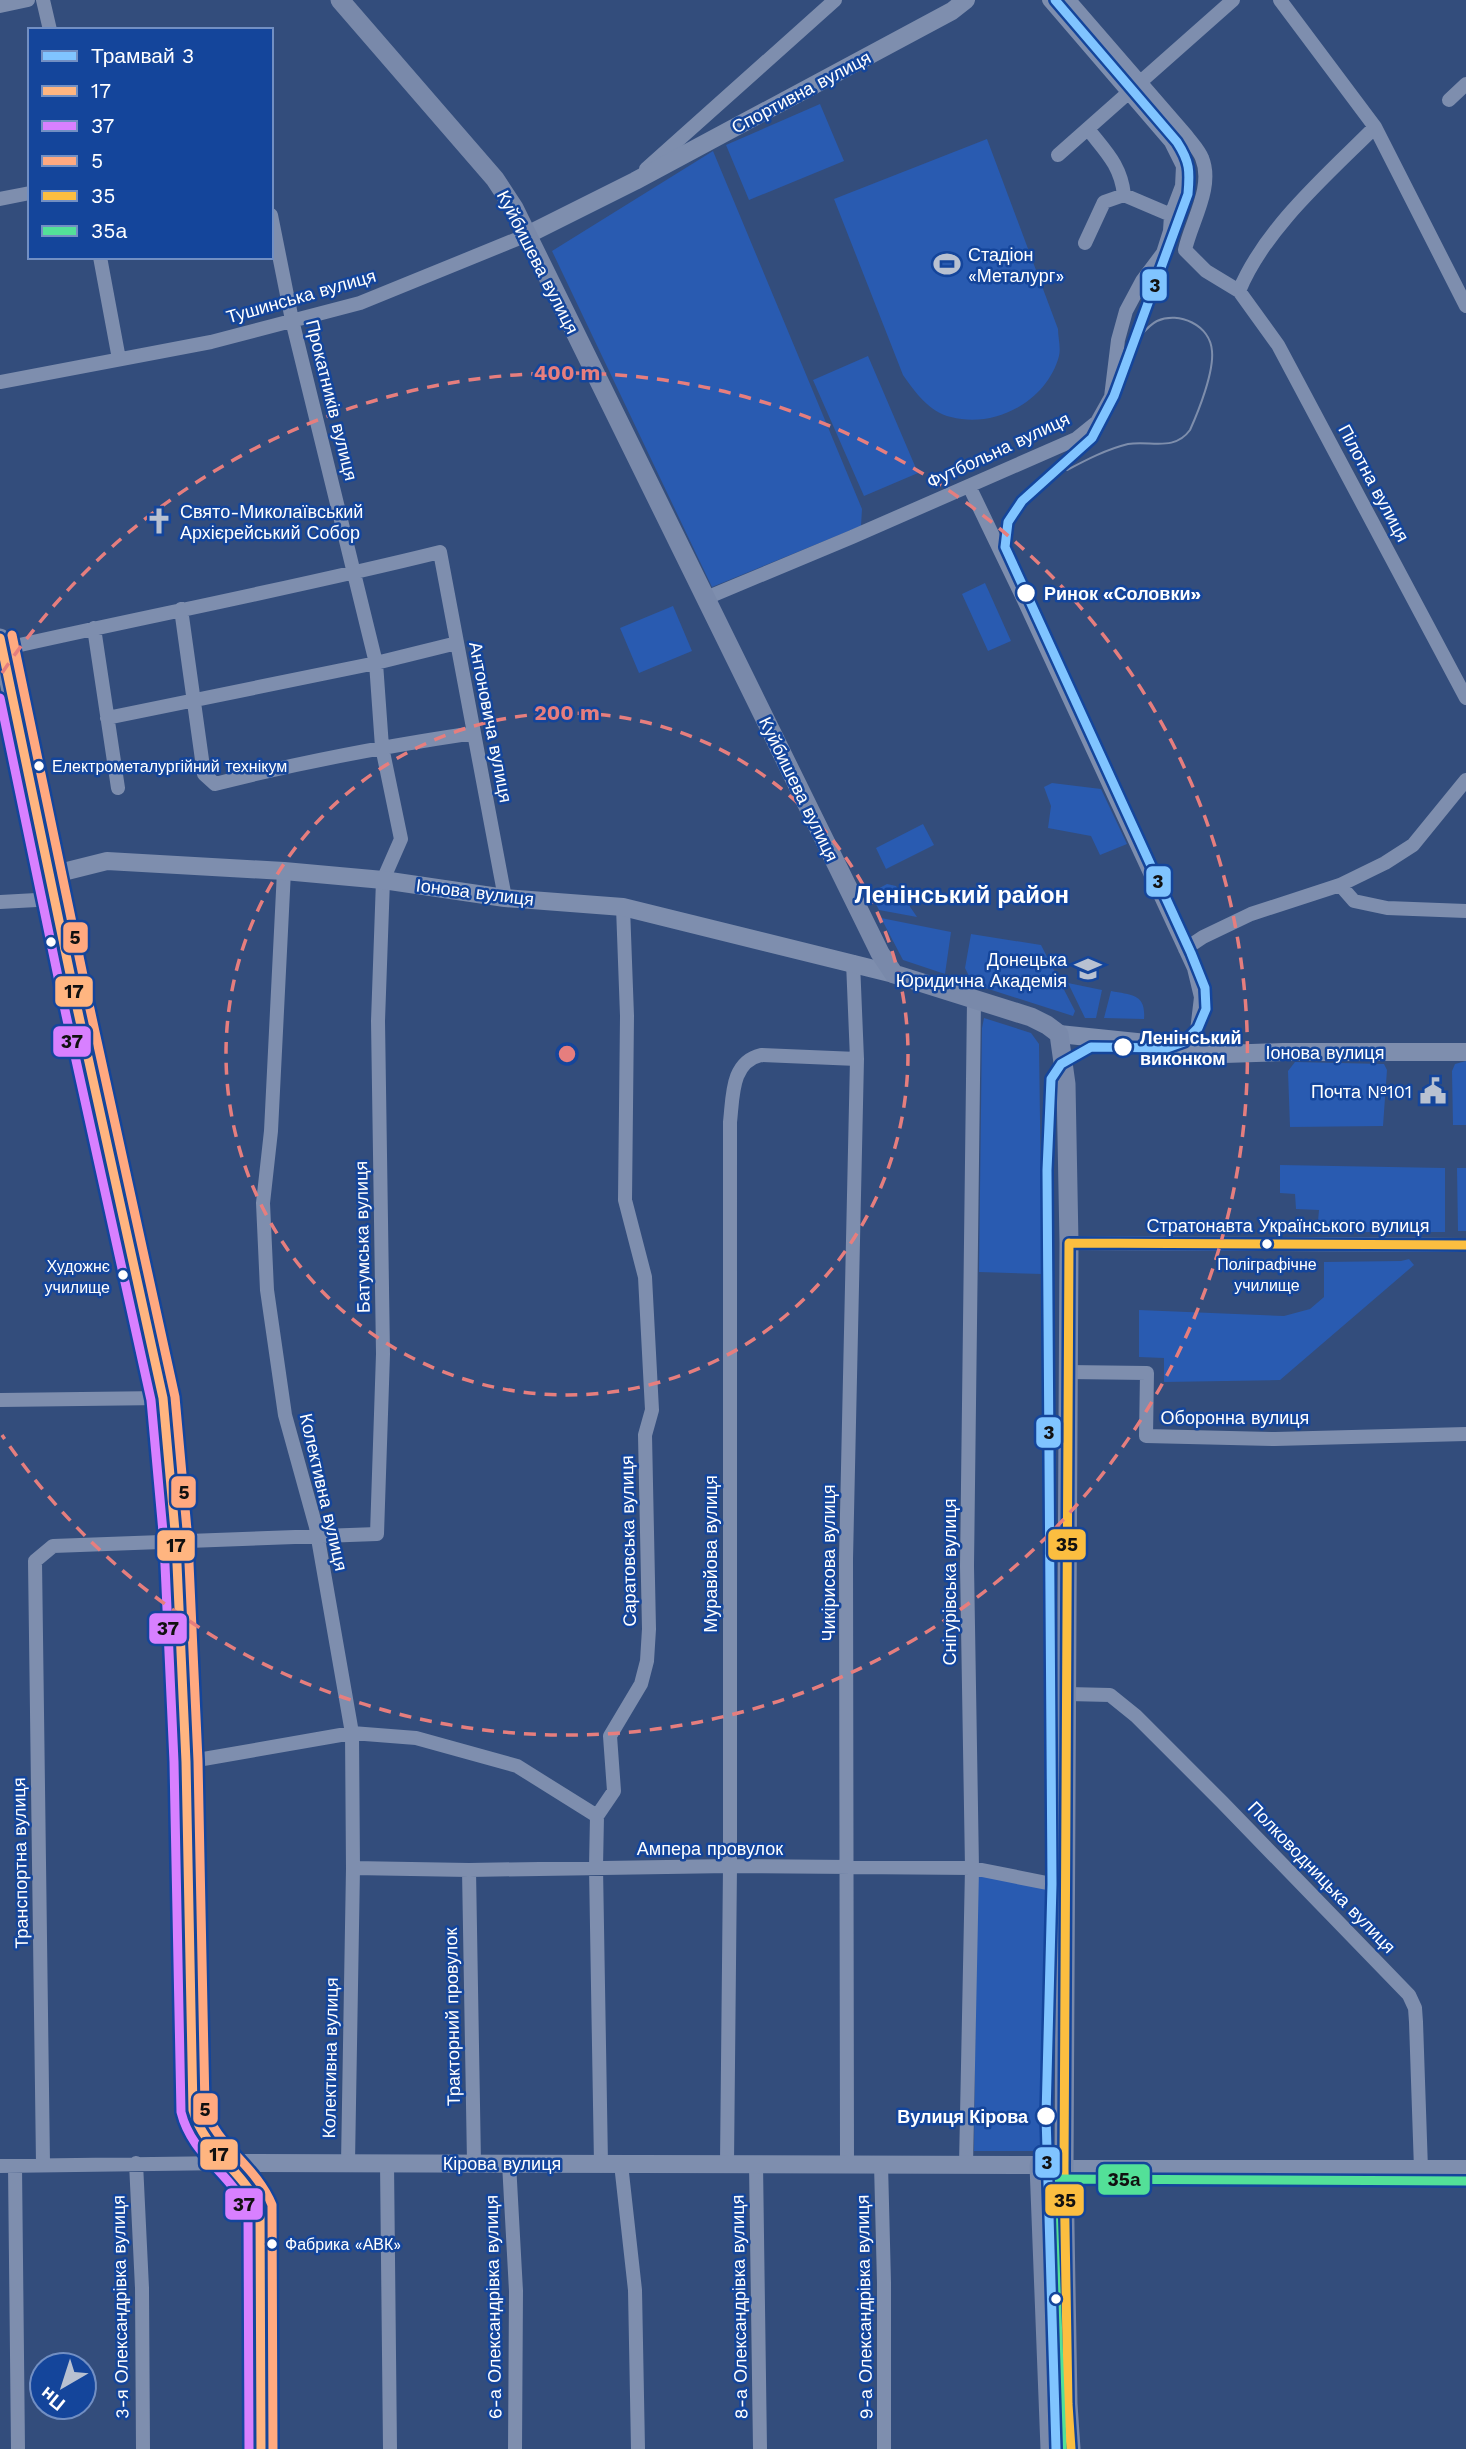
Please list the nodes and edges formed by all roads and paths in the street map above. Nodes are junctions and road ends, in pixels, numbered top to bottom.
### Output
1 (28, 0) edge
2 (43, 0) edge
3 (340, 0) edge
4 (835, 0) edge
5 (966, 0) edge
6 (1049, 0) edge
7 (1069, 0) edge
8 (1233, 0) edge
9 (1280, 0) edge
10 (0, 6) edge
11 (50, 28) edge
12 (1140, 82) junction
13 (1466, 84) edge
14 (1128, 92) junction
15 (1449, 100) dead end
16 (1375, 127) junction
17 (1088, 128) junction
18 (1058, 155) dead end
19 (635, 181) junction
20 (28, 193) edge
21 (1124, 195) junction
22 (0, 200) edge
23 (1171, 215) junction
24 (273, 225) edge
25 (527, 234) junction
26 (1085, 243) dead end
27 (100, 259) edge
28 (1239, 291) junction
29 (1466, 306) edge
30 (292, 320) junction
31 (120, 359) junction
32 (0, 382) edge
33 (969, 486) junction
34 (355, 573) junction
35 (706, 597) junction
36 (181, 609) junction
37 (94, 628) junction
38 (1, 643) edge
39 (457, 643) junction
40 (376, 663) junction
41 (195, 698) junction
42 (1466, 698) edge
43 (107, 718) junction
44 (474, 733) junction
45 (382, 747) junction
46 (1466, 780) edge
47 (118, 788) dead end
48 (284, 871) junction
49 (51, 875) junction
50 (383, 880) junction
51 (1340, 885) junction
52 (505, 898) junction
53 (55, 900) junction
54 (0, 902) edge
55 (623, 907) junction
56 (1466, 911) edge
57 (1185, 949) junction
58 (853, 962) junction
59 (894, 974) junction
60 (974, 1000) junction
61 (1059, 1034) junction
62 (1195, 1048) junction
63 (1466, 1052) edge
64 (857, 1059) junction
65 (1069, 1242) junction
66 (1466, 1245) edge
67 (1068, 1372) junction
68 (163, 1398) junction
69 (0, 1400) edge
70 (1466, 1434) edge
71 (317, 1536) junction
72 (176, 1542) junction
73 (1068, 1694) junction
74 (352, 1733) junction
75 (186, 1762) junction
76 (597, 1816) junction
77 (730, 1866) junction
78 (596, 1867) junction
79 (353, 1868) junction
80 (848, 1868) junction
81 (972, 1868) junction
82 (468, 1870) junction
83 (1066, 1884) junction
84 (136, 2163) junction
85 (229, 2163) junction
86 (348, 2163) junction
87 (387, 2163) junction
88 (474, 2163) junction
89 (509, 2163) junction
90 (43, 2164) junction
91 (601, 2164) junction
92 (621, 2164) junction
93 (727, 2164) junction
94 (756, 2164) junction
95 (848, 2164) junction
96 (881, 2164) junction
97 (966, 2165) junction
98 (1039, 2165) junction
99 (0, 2166) edge
100 (15, 2166) junction
101 (1064, 2169) junction
102 (1421, 2169) junction
103 (1466, 2169) edge
104 (18, 2449) edge
105 (142, 2449) edge
106 (261, 2449) edge
107 (390, 2449) edge
108 (514, 2449) edge
109 (638, 2449) edge
110 (760, 2449) edge
111 (884, 2449) edge
112 (1050, 2449) edge
113 (1071, 2449) edge

1 - 10 street
2 - 11 street
3 - 25 main road, Куйбишева вулиця
4 - 19 street, Спортивна вулиця
5 - 19 street, Спортивна вулиця
6 - 14 street, Футбольна вулиця
7 - 12 street
8 - 12 street
9 - 16 street
12 - 14 street
12 - 28 street
13 - 15 street
14 - 17 street
14 - 23 street, Футбольна вулиця
16 - 28 street
16 - 29 street
17 - 18 street
17 - 21 street
19 - 25 street, Спортивна вулиця
20 - 22 street
21 - 23 street
21 - 26 street
23 - 33 street, Футбольна вулиця
24 - 30 street, Прокатників вулиця
25 - 30 street, Тушинська вулиця
25 - 35 main road, Куйбишева вулиця
27 - 31 street
28 - 42 street, Пілотна вулиця
30 - 31 street, Тушинська вулиця
30 - 34 street, Прокатників вулиця
31 - 32 street, Тушинська вулиця
33 - 35 street, Футбольна вулиця
33 - 57 street
34 - 36 street
34 - 39 street, Антоновича вулиця
34 - 40 street, Прокатників вулиця
35 - 59 main road, Куйбишева вулиця
36 - 37 street
36 - 41 street
37 - 38 street
37 - 43 street
38 - 49 main road
39 - 40 street
39 - 44 street, Антоновича вулиця
40 - 41 street
40 - 45 street, Прокатників вулиця
41 - 43 street
41 - 45 street
43 - 47 street
44 - 45 street
44 - 52 street, Антоновича вулиця
45 - 50 street, Прокатників вулиця
46 - 51 street
48 - 49 street, Іонова вулиця
48 - 50 street, Іонова вулиця
48 - 71 street, Колективна вулиця
49 - 53 main road
50 - 52 street, Іонова вулиця
50 - 71 street, Батумська вулиця
51 - 56 street
51 - 57 street
52 - 55 street, Іонова вулиця
53 - 54 street
53 - 68 main road
55 - 58 street, Іонова вулиця
55 - 76 street, Саратовська вулиця
57 - 62 street
58 - 59 street, Іонова вулиця
58 - 64 street, Чикірисова вулиця
59 - 60 main road
60 - 61 main road
60 - 81 street, Снігурівська вулиця
61 - 62 street, Іонова вулиця
61 - 65 main road
62 - 63 street, Іонова вулиця
64 - 77 street, Муравйова вулиця
64 - 80 street, Чикірисова вулиця
65 - 66 street, Стратонавта Українського вулиця
65 - 67 main road
67 - 70 street, Оборонна вулиця
67 - 73 main road
68 - 69 street
68 - 72 main road
71 - 72 street
71 - 74 street, Колективна вулиця
72 - 75 main road
72 - 90 street, Транспортна вулиця
73 - 83 main road
73 - 102 street, Полководницька вулиця
74 - 75 street
74 - 76 street
74 - 79 street, Колективна вулиця
75 - 85 main road
76 - 78 street, Саратовська вулиця
77 - 78 street, Ампера провулок
77 - 80 street, Ампера провулок
77 - 93 street, Муравйова вулиця
78 - 82 street, Ампера провулок
78 - 91 street, Саратовська вулиця
79 - 82 street, Ампера провулок
79 - 86 street, Колективна вулиця
80 - 81 street, Ампера провулок
80 - 95 street, Чикірисова вулиця
81 - 83 street, Ампера провулок
81 - 97 street, Снігурівська вулиця
82 - 88 street, Тракторний провулок
83 - 101 main road
84 - 85 street, Кірова вулиця
84 - 90 street, Кірова вулиця
84 - 105 street, 3-я Олександрівка вулиця
85 - 86 street, Кірова вулиця
85 - 106 main road
86 - 87 street, Кірова вулиця
87 - 88 street, Кірова вулиця
87 - 107 street
88 - 89 street, Кірова вулиця
89 - 91 street, Кірова вулиця
89 - 108 street, 6-а Олександрівка вулиця
90 - 100 street, Кірова вулиця
91 - 92 street, Кірова вулиця
92 - 93 street, Кірова вулиця
92 - 109 street
93 - 94 street, Кірова вулиця
94 - 95 street, Кірова вулиця
94 - 110 street, 8-а Олександрівка вулиця
95 - 96 street, Кірова вулиця
96 - 97 street, Кірова вулиця
96 - 111 street, 9-а Олександрівка вулиця
97 - 98 street, Кірова вулиця
98 - 101 main road, Кірова вулиця
98 - 112 main road
99 - 100 street, Кірова вулиця
100 - 104 street
101 - 102 street, Кірова вулиця
101 - 113 main road
102 - 103 street, Кірова вулиця

